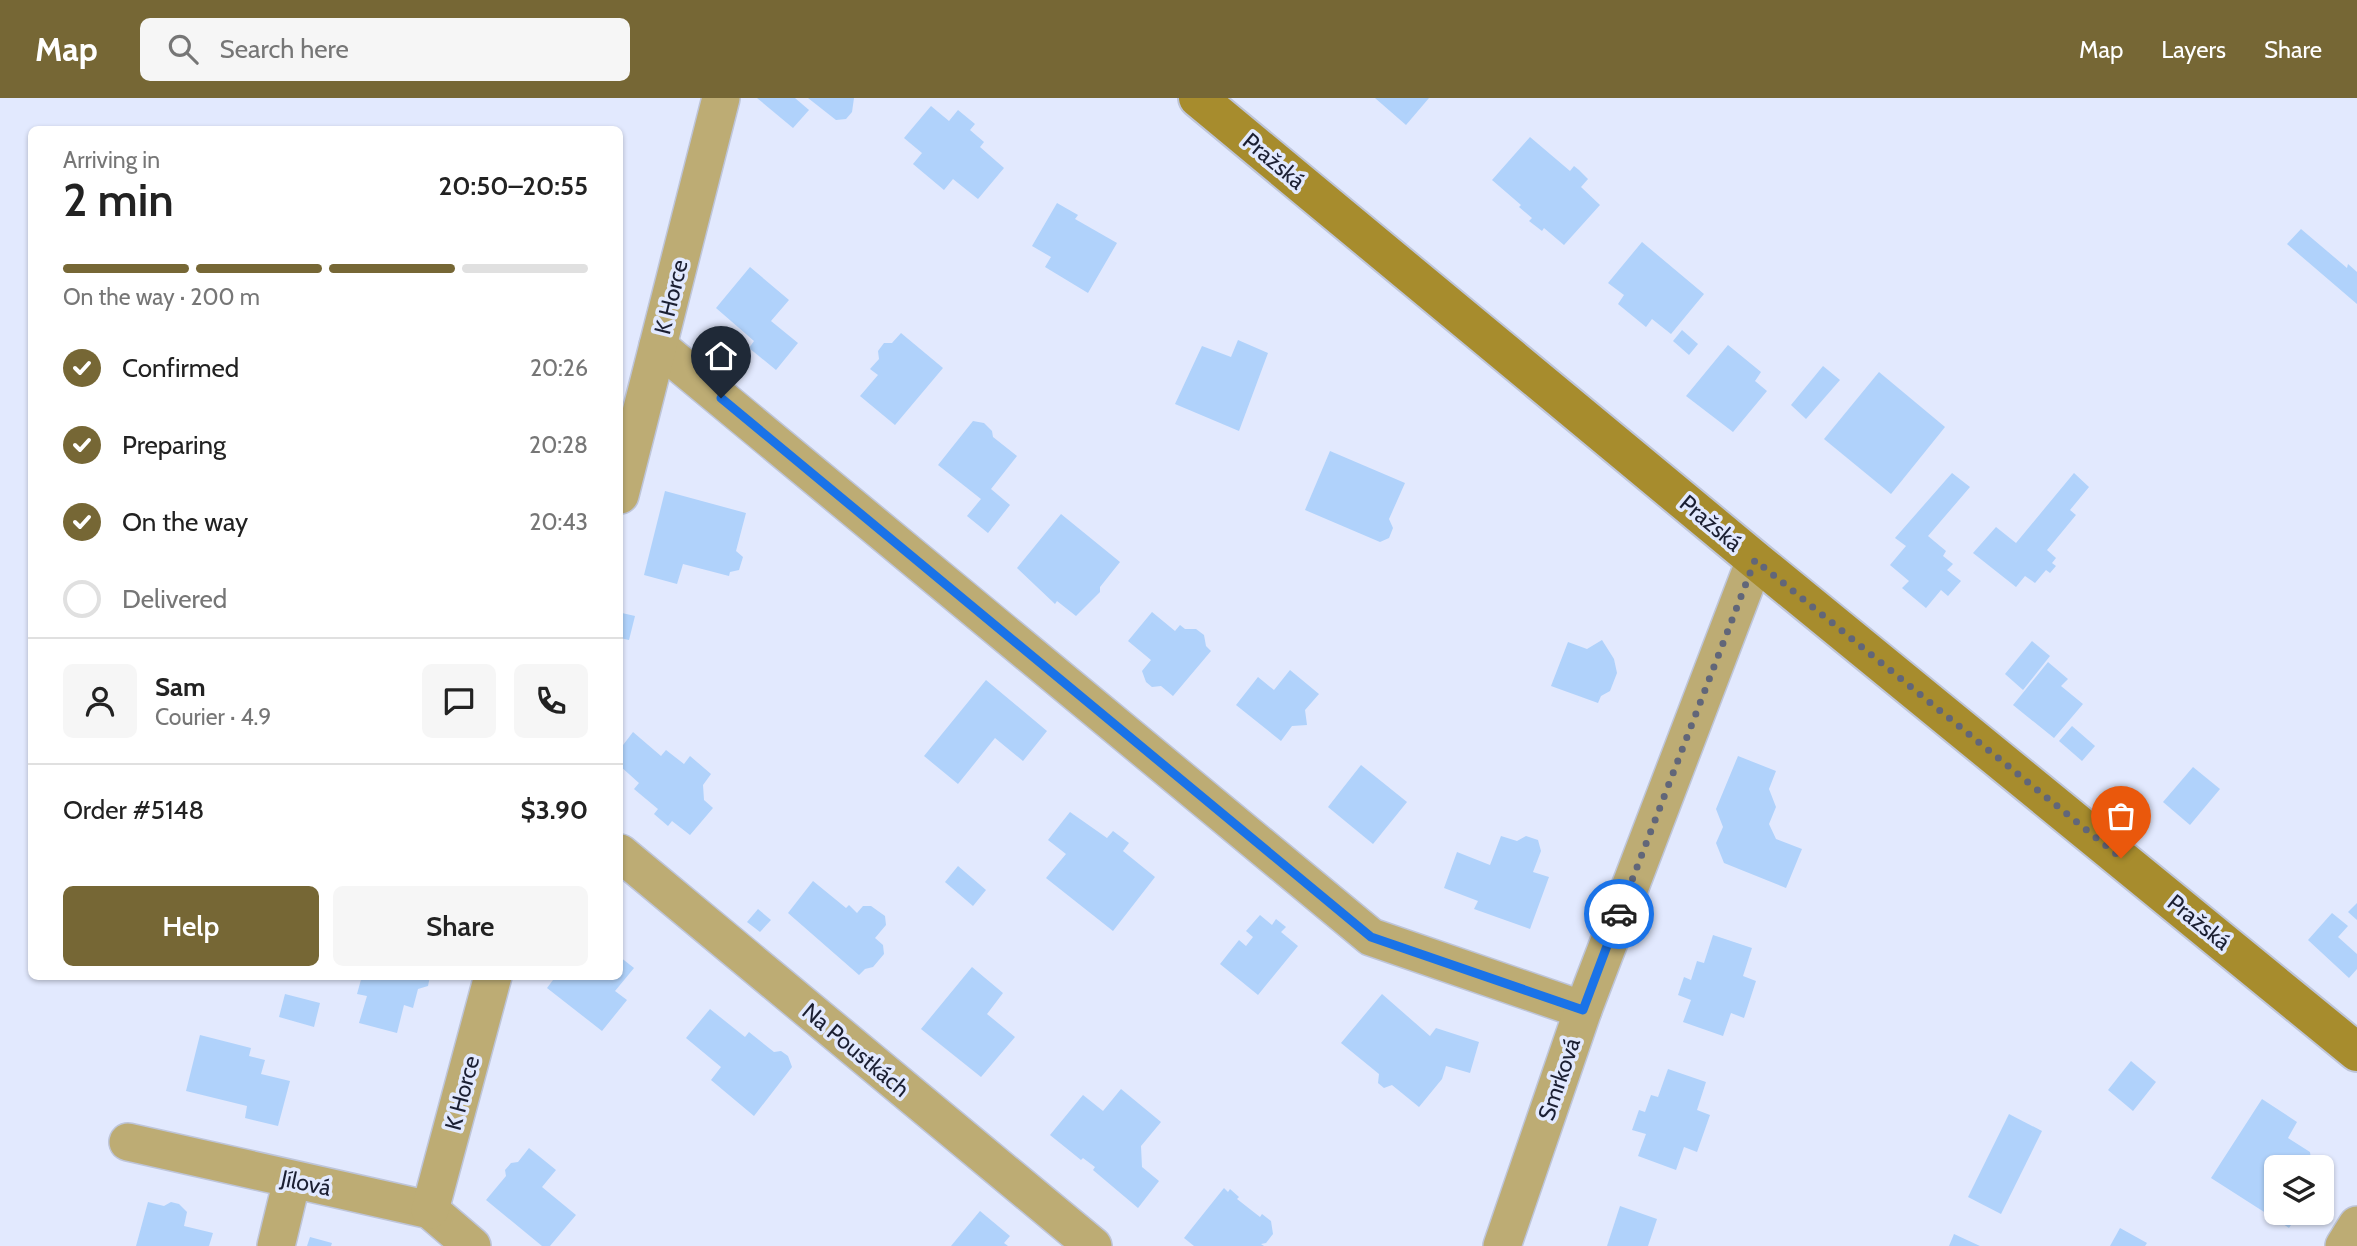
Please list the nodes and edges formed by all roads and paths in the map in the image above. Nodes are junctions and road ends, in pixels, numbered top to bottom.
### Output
1 (721, 98) edge
2 (1198, 98) edge
3 (658, 346) junction
4 (623, 483) edge
5 (1755, 560) junction
6 (623, 855) edge
7 (492, 980) edge
8 (1583, 1010) junction
9 (2357, 1052) edge
10 (128, 1142) dead end
11 (292, 1180) junction
12 (430, 1210) junction
13 (2357, 1225) edge
14 (276, 1246) edge
15 (472, 1246) edge
16 (1093, 1246) edge
17 (1502, 1246) edge
18 (2344, 1246) edge

1 - 3 street, K Horce
2 - 5 main road, Pražská
3 - 4 street, K Horce
3 - 8 street
5 - 8 street, Smrková
5 - 9 main road, Pražská
6 - 16 street, Na Poustkách
7 - 12 street, K Horce
8 - 17 street, Smrková
10 - 11 street, Jílová
11 - 12 street, Jílová
11 - 14 street
12 - 15 street, Jílová
13 - 18 street

